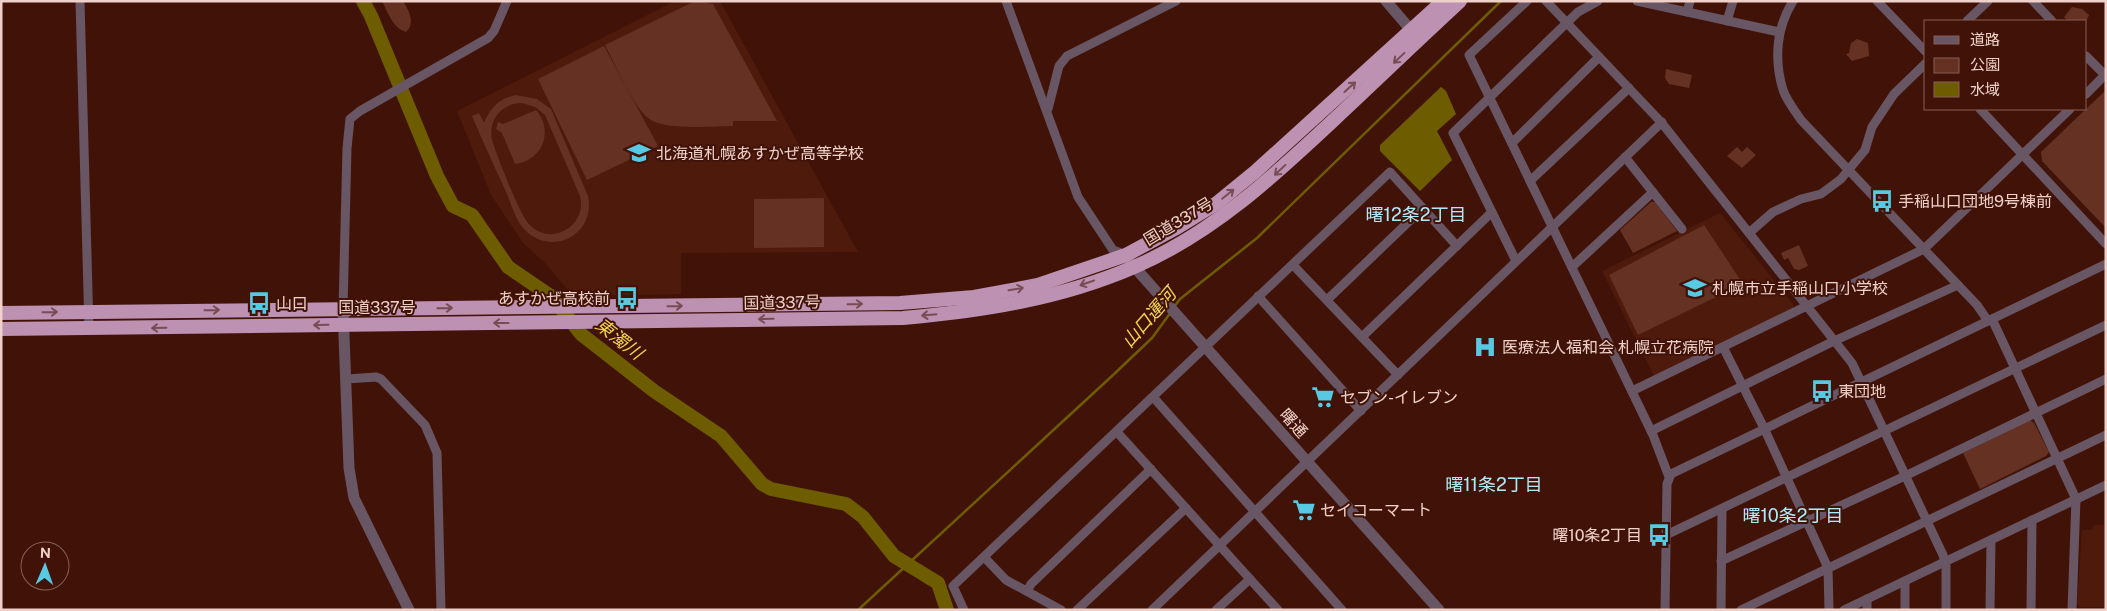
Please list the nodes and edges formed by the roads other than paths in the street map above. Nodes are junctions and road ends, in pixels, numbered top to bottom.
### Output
1 (80, 1) edge
2 (508, 1) edge
3 (1006, 1) edge
4 (1176, 1) edge
5 (1386, 1) edge
6 (1443, 1) edge
7 (1460, 1) edge
8 (1527, 1) edge
9 (1546, 1) edge
10 (1598, 1) edge
11 (1690, 1) edge
12 (1733, 1) edge
13 (1793, 1) edge
14 (1877, 1) edge
15 (1988, 1) edge
16 (2033, 1) edge
17 (1640, 2) edge
18 (1688, 12) junction
19 (1968, 20) edge
20 (2051, 20) edge
21 (1727, 21) junction
22 (1567, 23) junction
23 (1779, 32) junction
24 (1415, 36) junction
25 (1924, 50) edge
26 (1599, 57) junction
27 (2087, 57) edge
28 (1924, 65) edge
29 (2105, 75) edge
30 (1629, 88) junction
31 (2087, 93) edge
32 (1489, 97) junction
33 (1048, 110) junction
34 (1981, 110) edge
35 (2069, 110) edge
36 (1662, 122) junction
37 (1512, 144) junction
38 (2023, 154) junction
39 (1625, 157) junction
40 (1848, 171) junction
41 (1530, 181) junction
42 (1653, 192) junction
43 (1423, 208) junction
44 (1492, 212) junction
45 (1552, 227) junction
46 (1682, 229) dead end
47 (1749, 233) junction
48 (2106, 244) edge
49 (1457, 246) junction
50 (1924, 250) junction
51 (1130, 261) junction
52 (1516, 261) junction
53 (2106, 264) edge
54 (1293, 265) junction
55 (1572, 268) junction
56 (1958, 285) junction
57 (1258, 296) junction
58 (1327, 300) junction
59 (1807, 307) junction
60 (343, 309) junction
61 (89, 311) junction
62 (1, 313) edge
63 (1990, 320) junction
64 (345, 324) junction
65 (2106, 325) edge
66 (1, 329) edge
67 (89, 329) junction
68 (1362, 337) junction
69 (1834, 341) junction
70 (1204, 347) junction
71 (1723, 347) junction
72 (2015, 368) junction
73 (1398, 375) junction
74 (347, 379) junction
75 (2106, 379) edge
76 (1861, 382) junction
77 (1742, 386) junction
78 (1632, 391) junction
79 (1154, 398) junction
80 (1361, 410) junction
81 (2036, 412) junction
82 (1764, 428) junction
83 (1651, 431) junction
84 (1884, 431) junction
85 (1117, 432) junction
86 (2106, 435) edge
87 (2057, 458) junction
88 (1307, 462) junction
89 (1151, 469) junction
90 (1905, 476) junction
91 (1669, 477) junction
92 (1787, 478) junction
93 (2106, 485) edge
94 (2076, 499) junction
95 (1186, 508) junction
96 (1722, 509) junction
97 (1254, 512) junction
98 (2032, 520) junction
99 (1927, 521) junction
100 (1807, 522) junction
101 (1666, 534) junction
102 (1990, 540) junction
103 (1220, 545) junction
104 (984, 557) junction
105 (1721, 561) junction
106 (1945, 562) junction
107 (1828, 568) junction
108 (1250, 579) junction
109 (1905, 581) junction
110 (1028, 591) junction
111 (1867, 600) junction
112 (409, 610) edge
113 (441, 610) edge
114 (964, 610) edge
115 (1061, 610) edge
116 (1077, 610) edge
117 (1152, 610) edge
118 (1216, 610) edge
119 (1278, 610) edge
120 (1342, 610) edge
121 (1439, 610) edge
122 (1665, 610) edge
123 (1721, 610) edge
124 (1741, 610) edge
125 (1828, 610) edge
126 (1844, 610) edge
127 (1867, 610) edge
128 (1905, 610) edge
129 (1946, 610) edge
130 (1990, 610) edge
131 (2031, 610) edge
132 (2072, 610) edge

1 - 61 street
2 - 60 street
3 - 33 street
4 - 33 street
5 - 24 street
6 - 24 highway, 国道337号
7 - 24 highway, 国道337号
8 - 32 street
9 - 22 street
10 - 22 street
11 - 18 street
12 - 21 street
13 - 23 street
14 - 25 street
15 - 19 street
16 - 20 street
17 - 18 street
18 - 21 street
21 - 23 street
22 - 26 street
22 - 32 street
23 - 40 street
24 - 51 highway, 国道337号
26 - 30 street
26 - 37 street
27 - 29 street
28 - 40 street
29 - 31 street
30 - 36 street
30 - 41 street
32 - 37 street
32 - 44 street
33 - 51 street
34 - 38 street
35 - 38 street
36 - 39 street
36 - 47 street
37 - 41 street
38 - 48 street
38 - 50 street
39 - 42 street
39 - 45 street
40 - 47 street
40 - 50 street
41 - 45 street
42 - 46 street
42 - 55 street
43 - 49 street
43 - 54 street
43 - 58 street
44 - 49 street
44 - 52 street
45 - 52 street
45 - 55 street
47 - 59 street
49 - 68 street
50 - 56 street
50 - 59 street
60 -> 51 highway, 国道337号
51 -> 64 highway, 国道337号
51 - 70 street, 曙通
52 - 73 street
53 - 63 street
54 - 57 street
54 - 58 street
55 - 78 street
56 - 63 street
56 - 69 street
57 - 70 street
57 - 80 street
58 - 68 street
59 - 69 street
59 - 71 street
61 -> 60 highway, 国道337号
60 - 64 street
62 -> 61 highway, 国道337号
61 - 67 street
63 - 72 street
63 - 76 street
64 -> 67 highway, 国道337号
64 - 74 street
65 - 72 street
66 - 67 highway, 国道337号
68 - 73 street
69 - 76 street
69 - 77 street
70 - 79 street
70 - 88 street, 曙通
71 - 77 street
71 - 78 street
72 - 81 street
72 - 84 street
73 - 80 street
74 - 112 street
74 - 113 street
75 - 81 street
76 - 82 street
76 - 84 street
77 - 82 street
77 - 83 street
78 - 83 street
79 - 85 street
79 - 97 street
80 - 88 street
81 - 87 street
81 - 90 street
82 - 91 street
82 - 92 street
83 - 91 street
84 - 90 street
84 - 92 street
85 - 89 street
85 - 104 street
86 - 87 street
87 - 94 street
87 - 99 street
88 - 97 street
88 - 121 street, 曙通
89 - 95 street
89 - 110 street
90 - 99 street
90 - 100 street
91 - 101 street
92 - 96 street
92 - 100 street
93 - 94 street
94 - 98 street
94 - 132 street
95 - 103 street
95 - 116 street
96 - 101 street
96 - 105 street
97 - 103 street
97 - 120 street
98 - 102 street
98 - 131 street
99 - 106 street
99 - 107 street
100 - 105 street
100 - 107 street
101 - 122 street
102 - 106 street
102 - 130 street
103 - 108 street
103 - 117 street
104 - 110 street
104 - 114 street
105 - 123 street
106 - 109 street
106 - 129 street
107 - 124 street
107 - 125 street
108 - 118 street
108 - 119 street
109 - 111 street
109 - 128 street
110 - 115 street
111 - 126 street
111 - 127 street

